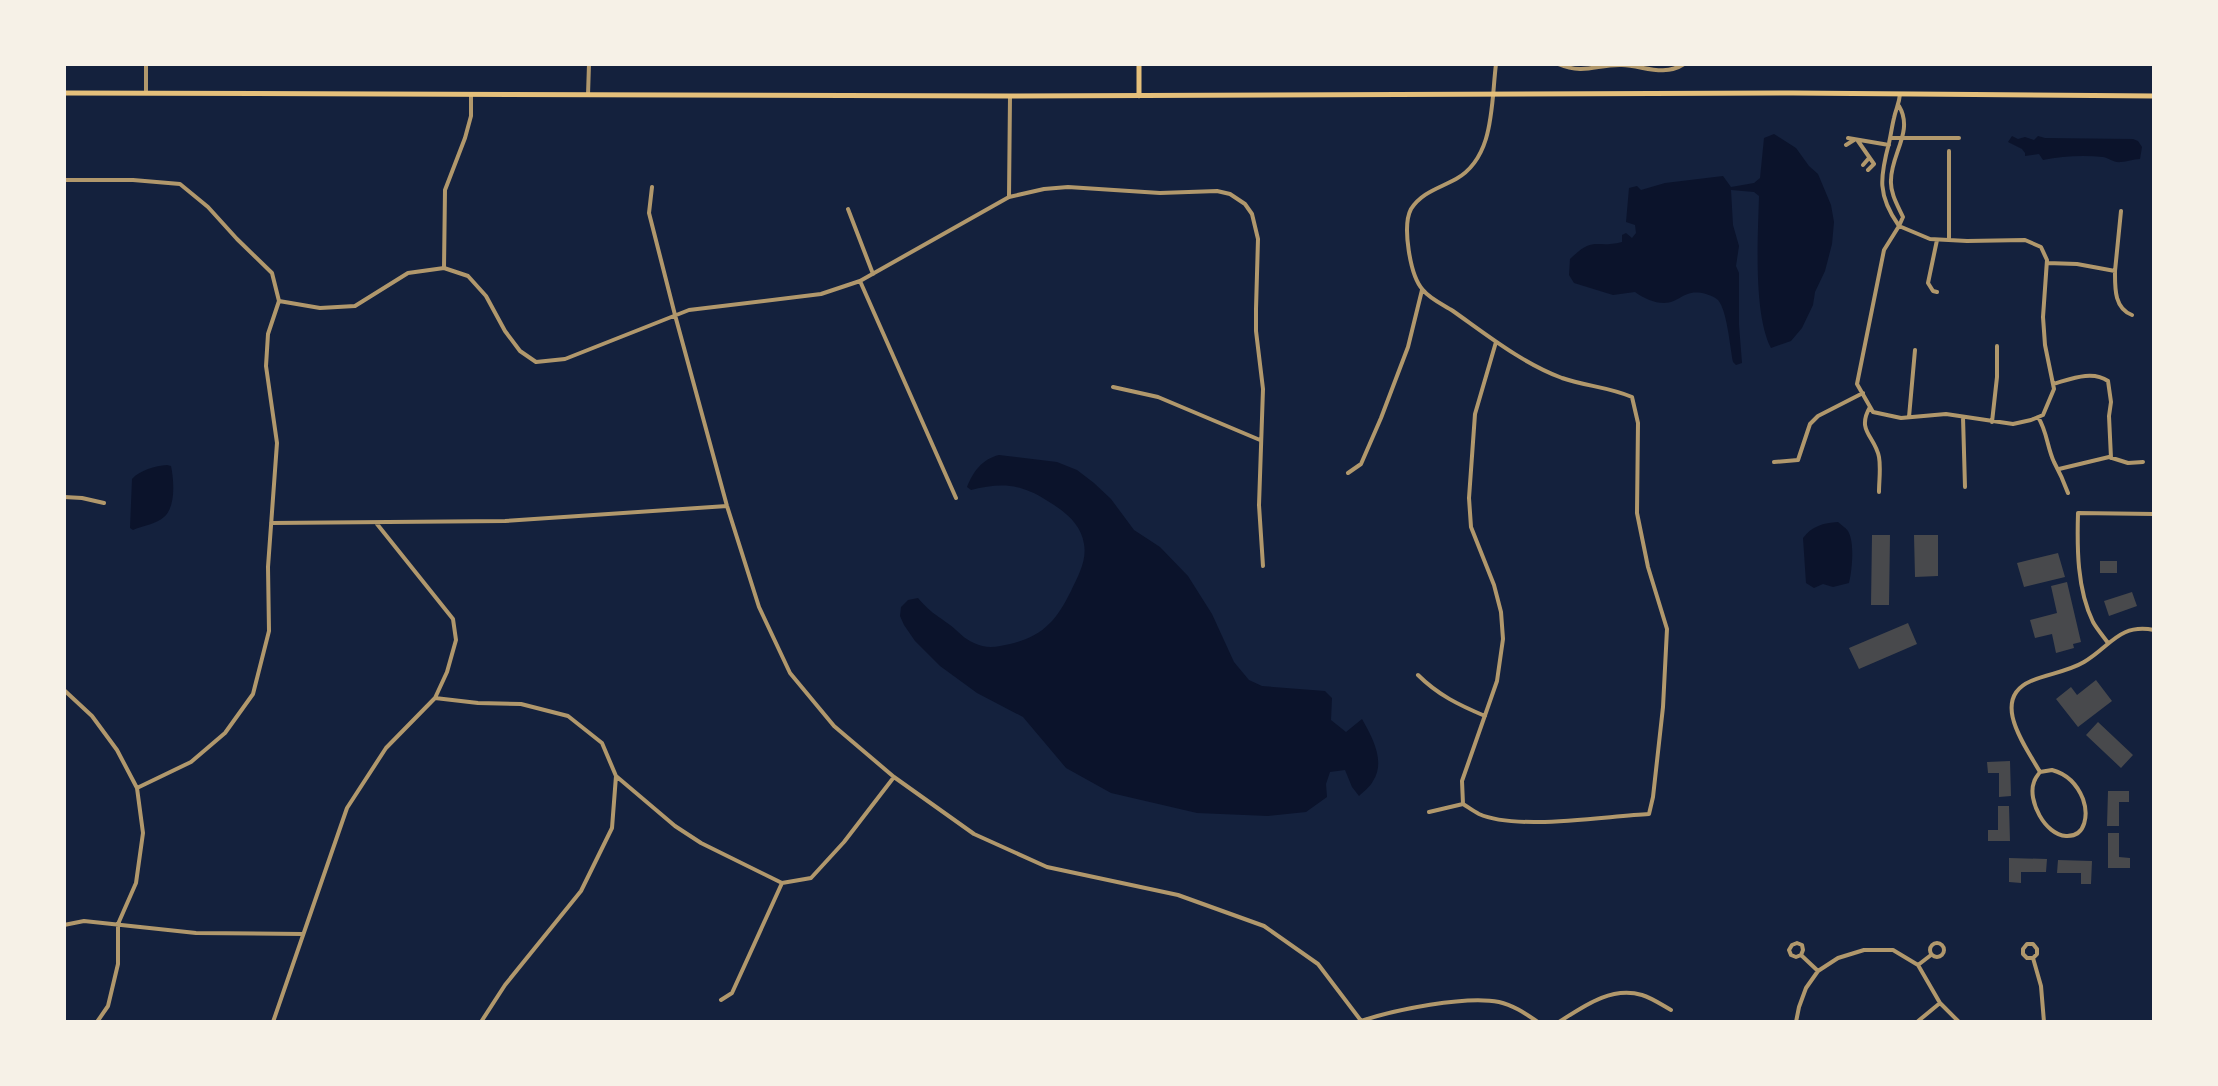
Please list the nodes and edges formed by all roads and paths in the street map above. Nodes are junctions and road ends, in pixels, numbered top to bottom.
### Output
1 (146, 64) edge
2 (589, 64) edge
3 (1139, 64) edge
4 (1496, 64) edge
5 (1558, 64) edge
6 (1620, 64) edge
7 (1684, 64) edge
8 (64, 93) edge
9 (146, 93) junction
10 (471, 94) junction
11 (1493, 94) junction
12 (1900, 94) junction
13 (588, 95) junction
14 (1010, 96) junction
15 (1139, 96) junction
16 (2154, 96) edge
17 (1899, 106) junction
18 (1890, 138) junction
19 (1902, 138) junction
20 (1959, 138) dead end
21 (1853, 139) junction
22 (1846, 145) dead end
23 (1889, 145) junction
24 (1949, 151) dead end
25 (1865, 152) junction
26 (1859, 155) dead end
27 (1869, 158) junction
28 (1863, 165) dead end
29 (1868, 170) dead end
30 (64, 180) edge
31 (652, 187) dead end
32 (1009, 197) junction
33 (848, 209) dead end
34 (2121, 211) dead end
35 (1899, 226) junction
36 (1937, 240) junction
37 (1949, 240) junction
38 (2047, 263) junction
39 (444, 268) junction
40 (2115, 271) junction
41 (873, 274) junction
42 (860, 281) junction
43 (1422, 290) junction
44 (1937, 292) dead end
45 (279, 301) junction
46 (675, 315) junction
47 (2132, 315) dead end
48 (1496, 342) junction
49 (1997, 346) dead end
50 (1915, 350) dead end
51 (2053, 384) junction
52 (1113, 387) dead end
53 (1863, 393) junction
54 (1870, 407) junction
55 (1909, 417) junction
56 (1963, 417) junction
57 (2038, 417) junction
58 (1992, 422) junction
59 (1261, 440) junction
60 (2111, 458) junction
61 (1774, 462) dead end
62 (2143, 462) dead end
63 (2059, 469) junction
64 (1348, 473) dead end
65 (1965, 487) dead end
66 (1879, 492) dead end
67 (2068, 493) dead end
68 (64, 497) edge
69 (956, 498) dead end
70 (104, 503) dead end
71 (727, 506) junction
72 (2154, 514) edge
73 (271, 523) junction
74 (377, 524) junction
75 (1263, 566) dead end
76 (2154, 630) edge
77 (2108, 643) junction
78 (1418, 675) dead end
79 (64, 690) edge
80 (435, 698) junction
81 (1485, 716) junction
82 (2040, 772) junction
83 (616, 776) junction
84 (894, 777) junction
85 (137, 788) junction
86 (1463, 804) junction
87 (1429, 812) dead end
88 (782, 883) junction
89 (118, 924) junction
90 (64, 925) edge
91 (303, 934) junction
92 (1801, 955) dead end
93 (1931, 955) dead end
94 (2033, 958) dead end
95 (1918, 965) junction
96 (1818, 971) junction
97 (721, 1000) dead end
98 (1940, 1003) junction
99 (1671, 1010) dead end
100 (1362, 1021) edge
101 (97, 1022) edge
102 (273, 1022) edge
103 (481, 1022) edge
104 (1538, 1022) edge
105 (1559, 1022) edge
106 (1796, 1022) edge
107 (1917, 1022) edge
108 (1959, 1022) edge
109 (2044, 1022) edge

1 - 9 street
2 - 13 street
3 - 15 main road
4 - 11 street
5 - 6 street
6 - 7 street
8 - 9 main road
9 - 10 main road
10 - 13 main road
10 - 39 street
11 - 12 main road
11 - 15 main road
11 - 43 street
12 - 16 main road
12 - 17 street
13 - 14 main road
14 - 15 main road
14 - 32 street
17 - 18 street
17 - 19 street
18 - 19 street
18 - 23 street
19 - 20 street
19 - 35 street
21 - 22 street
21 - 23 street
21 - 25 street
23 - 35 street
24 - 37 street
25 - 26 street
25 - 27 street
27 - 28 street
27 - 29 street
30 - 45 street
31 - 46 street
32 - 41 street
32 - 59 street
33 - 41 street
34 - 40 street
35 - 36 street
35 - 53 street
36 - 37 street
36 - 44 street
37 - 38 street
38 - 40 street
38 - 51 street
39 - 45 street
39 - 46 street
40 - 47 street
41 - 42 street
42 - 46 street
42 - 69 street
43 - 48 street
43 - 64 street
45 - 73 street
46 - 71 street
48 - 81 street
48 - 86 street
49 - 58 street
50 - 55 street
51 - 57 street
51 - 60 street
52 - 59 street
53 - 54 street
53 - 61 street
54 - 55 street
54 - 66 street
55 - 56 street
56 - 58 street
56 - 65 street
57 - 58 street
57 - 63 street
59 - 75 street
60 - 62 street
60 - 63 street
63 - 67 street
68 - 70 street
71 - 74 street
71 - 84 street
72 - 77 street
73 - 74 street
73 - 85 street
74 - 80 street
76 - 77 street
77 - 82 street
78 - 81 street
79 - 85 street
80 - 83 street
80 - 91 street
81 - 86 street
82 - 82 street
83 - 88 street
83 - 103 street
84 - 88 street
84 - 100 street
85 - 89 street
86 - 87 street
88 - 97 street
89 - 90 street
89 - 91 street
89 - 101 street
91 - 102 street
92 - 96 street
93 - 95 street
94 - 109 street
95 - 96 street
95 - 98 street
96 - 106 street
98 - 107 street
98 - 108 street
99 - 105 street
100 - 104 street

